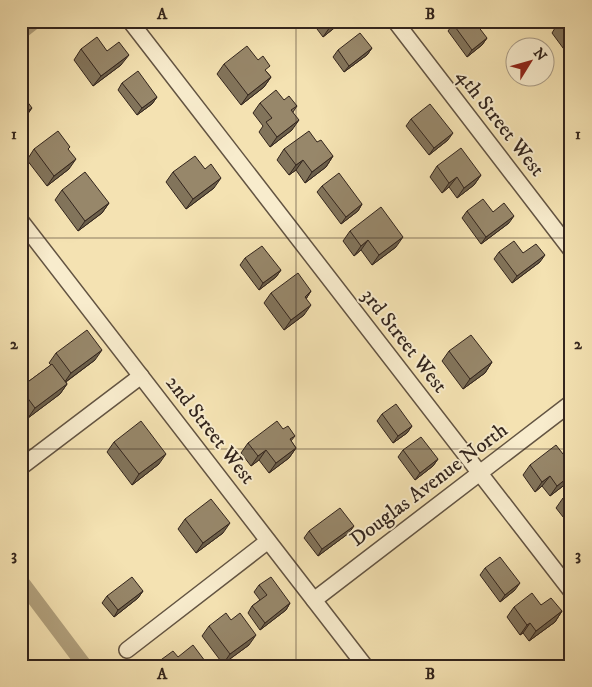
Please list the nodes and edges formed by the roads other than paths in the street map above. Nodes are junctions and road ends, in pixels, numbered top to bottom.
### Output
1 (130, 21) edge
2 (395, 21) edge
3 (21, 221) edge
4 (571, 250) edge
5 (141, 376) junction
6 (571, 403) edge
7 (21, 467) edge
8 (480, 473) junction
9 (268, 541) junction
10 (571, 591) edge
11 (314, 600) junction
12 (127, 650) dead end
13 (364, 666) edge

1 - 8 street, 3rd Street West
2 - 4 street, 4th Street West
3 - 5 street, 2nd Street West
5 - 7 street
5 - 9 street, 2nd Street West
6 - 8 street, Douglas Avenue North
8 - 10 street, 3rd Street West
8 - 11 street, Douglas Avenue North
9 - 11 street, 2nd Street West
9 - 12 street
11 - 13 street, 2nd Street West

